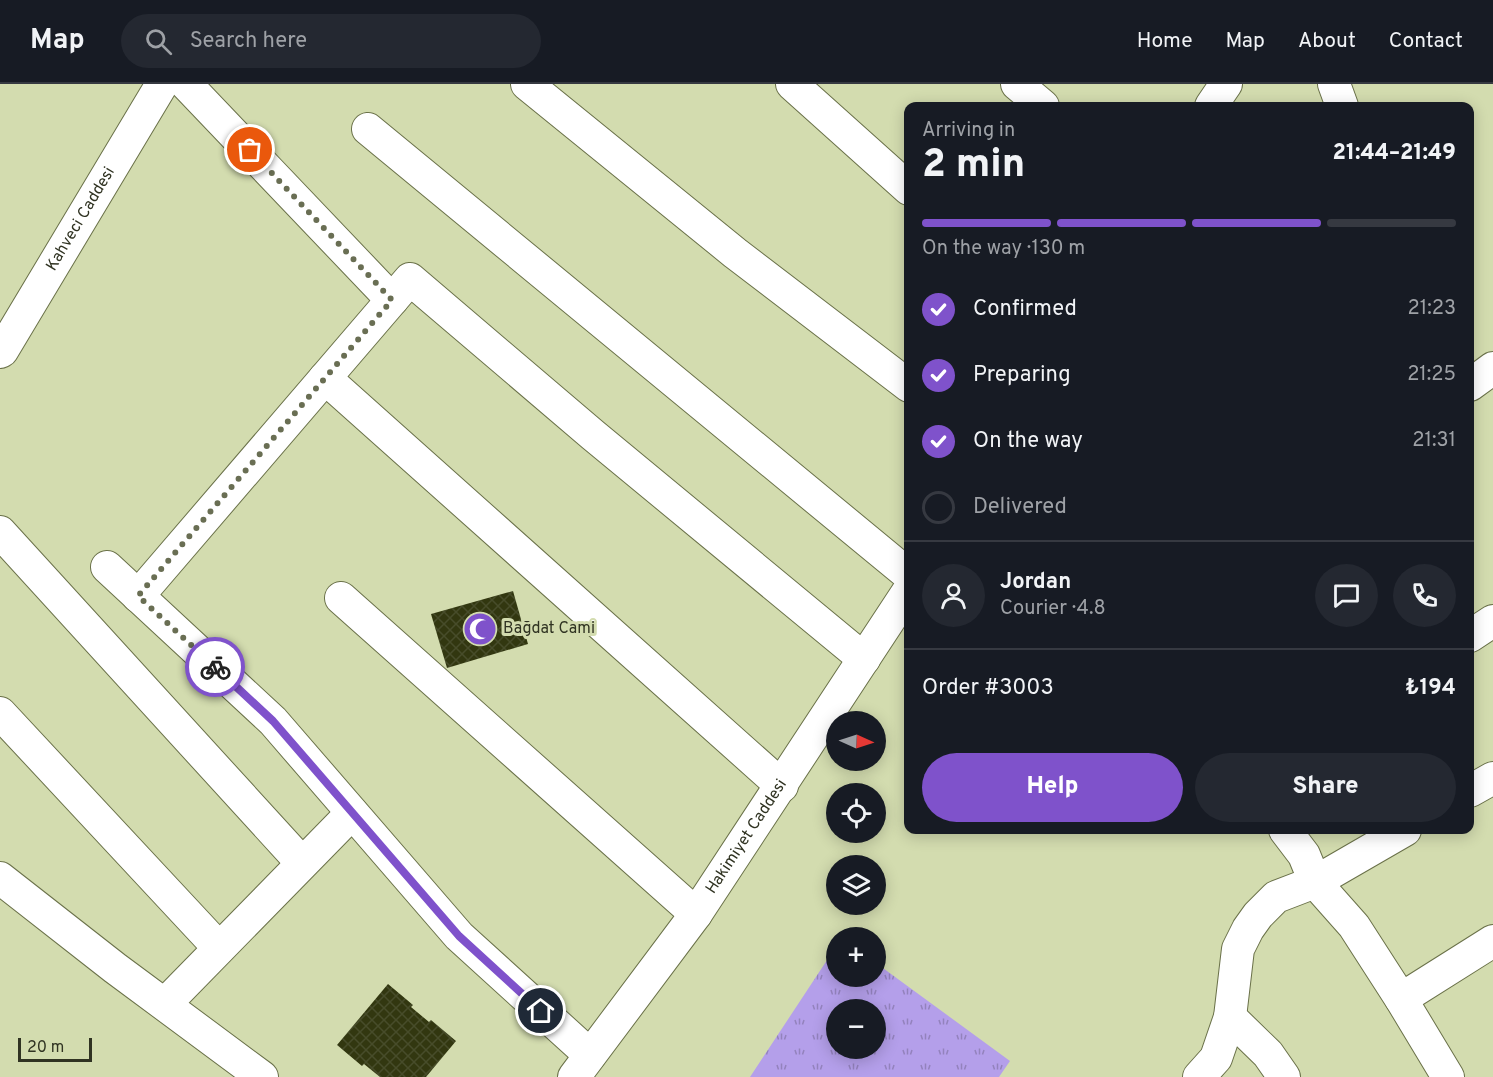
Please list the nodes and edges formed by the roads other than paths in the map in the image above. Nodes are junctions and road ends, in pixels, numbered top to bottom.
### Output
1 (162, 84) edge
2 (186, 84) edge
3 (526, 84) edge
4 (792, 84) edge
5 (1017, 84) edge
6 (1226, 84) edge
7 (1334, 84) edge
8 (1038, 102) edge
9 (1214, 102) edge
10 (1341, 102) edge
11 (368, 129) dead end
12 (904, 185) edge
13 (392, 300) junction
14 (0, 352) edge
15 (1493, 368) edge
16 (325, 378) junction
17 (904, 382) edge
18 (1474, 382) edge
19 (0, 532) edge
20 (107, 567) dead end
21 (904, 571) edge
22 (138, 596) junction
23 (341, 598) dead end
24 (904, 598) edge
25 (1493, 621) edge
26 (1474, 633) edge
27 (864, 659) junction
28 (0, 713) edge
29 (1493, 778) edge
30 (782, 786) junction
31 (1474, 789) edge
32 (352, 813) junction
33 (1288, 834) edge
34 (1398, 834) edge
35 (302, 863) junction
36 (0, 878) edge
37 (1315, 882) junction
38 (696, 914) junction
39 (1493, 941) edge
40 (219, 948) junction
41 (1401, 999) junction
42 (165, 1004) junction
43 (1230, 1017) junction
44 (582, 1066) edge
45 (262, 1077) edge
46 (1199, 1077) edge
47 (1284, 1077) edge
48 (1448, 1077) edge

1 - 14 street, Kahveci Caddesi
2 - 13 street
3 - 17 street
4 - 12 street
5 - 8 street
6 - 9 street
7 - 10 street
11 - 21 street
13 - 16 street
13 - 27 street
15 - 18 street
16 - 22 street
16 - 30 street
19 - 35 street
20 - 22 street
22 - 32 street
23 - 38 street
24 - 27 street, Hakimiyet Caddesi
25 - 26 street
27 - 30 street, Hakimiyet Caddesi
28 - 40 street
29 - 31 street
30 - 38 street, Hakimiyet Caddesi
32 - 35 street
32 - 44 street
33 - 37 street
34 - 37 street
35 - 40 street
36 - 42 street
37 - 41 street
37 - 43 street
38 - 44 street, Hakimiyet Caddesi
39 - 41 street
40 - 42 street
41 - 48 street
42 - 45 street
43 - 46 street
43 - 47 street

